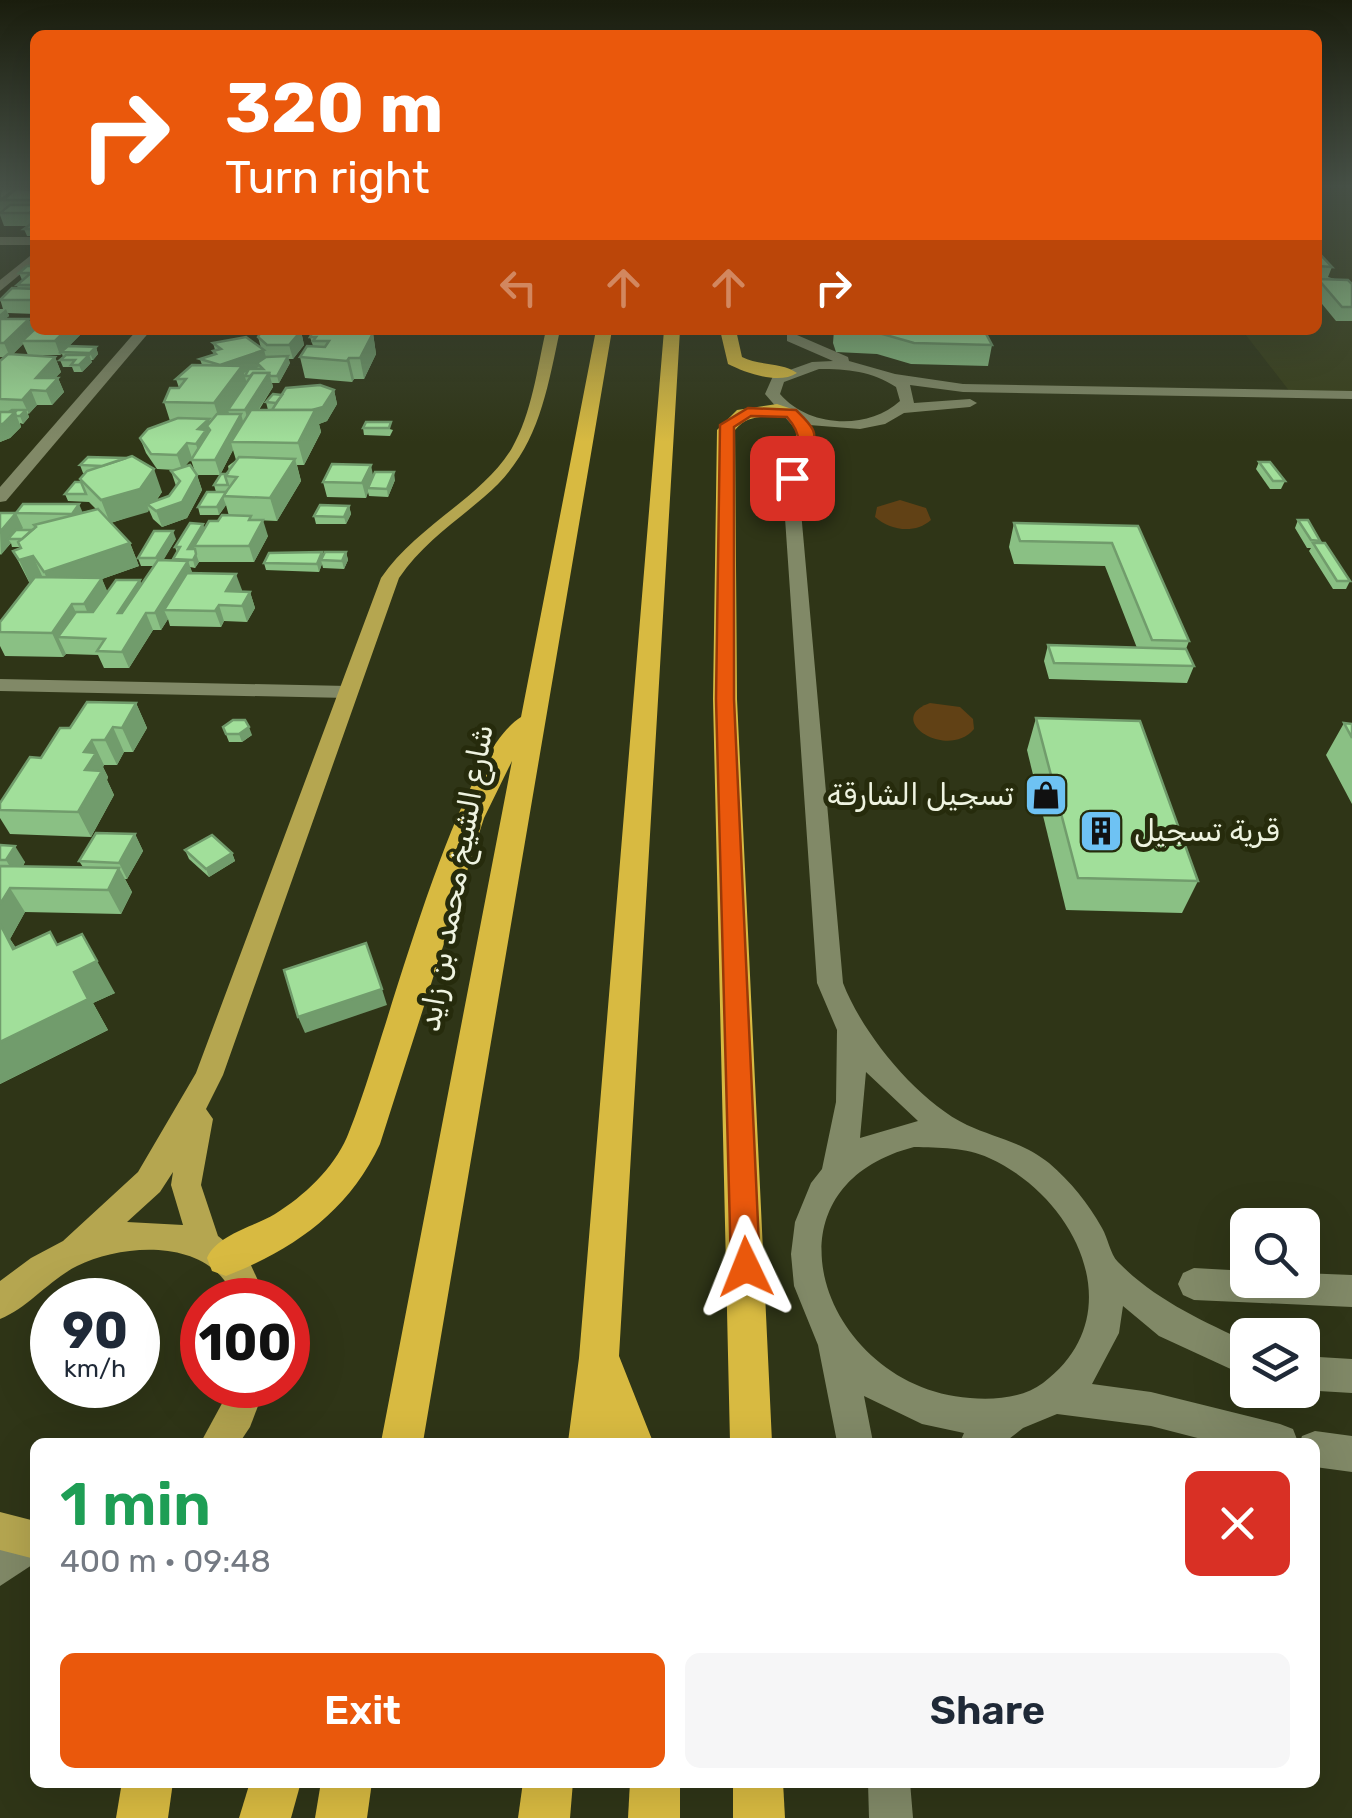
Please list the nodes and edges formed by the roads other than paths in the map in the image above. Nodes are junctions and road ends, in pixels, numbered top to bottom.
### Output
1 (140, 335) edge
2 (552, 335) edge
3 (603, 335) edge
4 (672, 335) edge
5 (729, 335) edge
6 (789, 335) edge
7 (790, 335) edge
8 (866, 368) junction
9 (795, 371) junction
10 (893, 378) junction
11 (1194, 392) junction
12 (1352, 394) edge
13 (902, 409) junction
14 (788, 411) junction
15 (862, 423) junction
16 (804, 450) junction
17 (0, 496) edge
18 (0, 686) edge
19 (348, 692) junction
20 (531, 718) junction
21 (850, 1033) junction
22 (208, 1075) junction
23 (958, 1136) junction
24 (838, 1170) junction
25 (75, 1250) junction
26 (215, 1251) junction
27 (1104, 1271) junction
28 (240, 1278) edge
29 (1194, 1284) dead end
30 (1352, 1291) edge
31 (1, 1302) edge
32 (826, 1330) junction
33 (417, 1350) junction
34 (1230, 1352) edge
35 (599, 1358) junction
36 (1320, 1374) edge
37 (1352, 1376) edge
38 (1056, 1396) junction
39 (241, 1408) edge
40 (1012, 1415) junction
41 (222, 1438) edge
42 (387, 1438) edge
43 (403, 1438) edge
44 (589, 1438) edge
45 (630, 1438) edge
46 (751, 1438) edge
47 (854, 1438) edge
48 (983, 1438) edge
49 (1264, 1438) edge
50 (1320, 1449) edge
51 (1352, 1454) edge
52 (23, 1537) edge
53 (0, 1566) edge
54 (147, 1788) edge
55 (274, 1788) edge
56 (346, 1788) edge
57 (547, 1788) edge
58 (655, 1788) edge
59 (758, 1788) edge
60 (890, 1788) edge
61 (142, 1818) edge
62 (265, 1818) edge
63 (342, 1818) edge
64 (544, 1818) edge
65 (654, 1818) edge
66 (759, 1818) edge
67 (892, 1818) edge

1 - 17 street
2 - 19 main road
3 - 20 highway, شارع الشيخ محمد بن زايد
4 - 35 highway
5 - 9 highway
6 - 9 street
7 - 8 street
8 - 9 street
8 - 10 street
9 - 14 street
10 - 11 street
10 - 13 street
11 - 12 street
11 - 13 street
13 - 15 street
14 - 15 street
14 - 16 street
14 - 46 highway
15 - 16 street
16 - 21 street
18 - 19 street
19 - 22 main road
20 - 26 highway
20 - 33 highway, شارع الشيخ محمد بن زايد
21 - 23 street
21 - 24 street
22 - 25 main road
22 - 26 main road
23 - 24 street
23 - 27 street
24 - 32 street
25 - 26 main road
25 - 31 main road
26 - 28 main road
27 - 34 street
27 - 38 street
29 - 30 street
32 - 40 street
32 - 47 street
33 - 42 highway
33 - 43 highway, شارع الشيخ محمد بن زايد
35 - 44 highway
35 - 45 highway
36 - 37 street
38 - 40 street
38 - 49 street
39 - 41 main road
40 - 48 street
50 - 51 street
52 - 53 street
54 - 61 highway
55 - 62 highway
56 - 63 highway
57 - 64 highway
58 - 65 highway
59 - 66 highway
60 - 67 street

